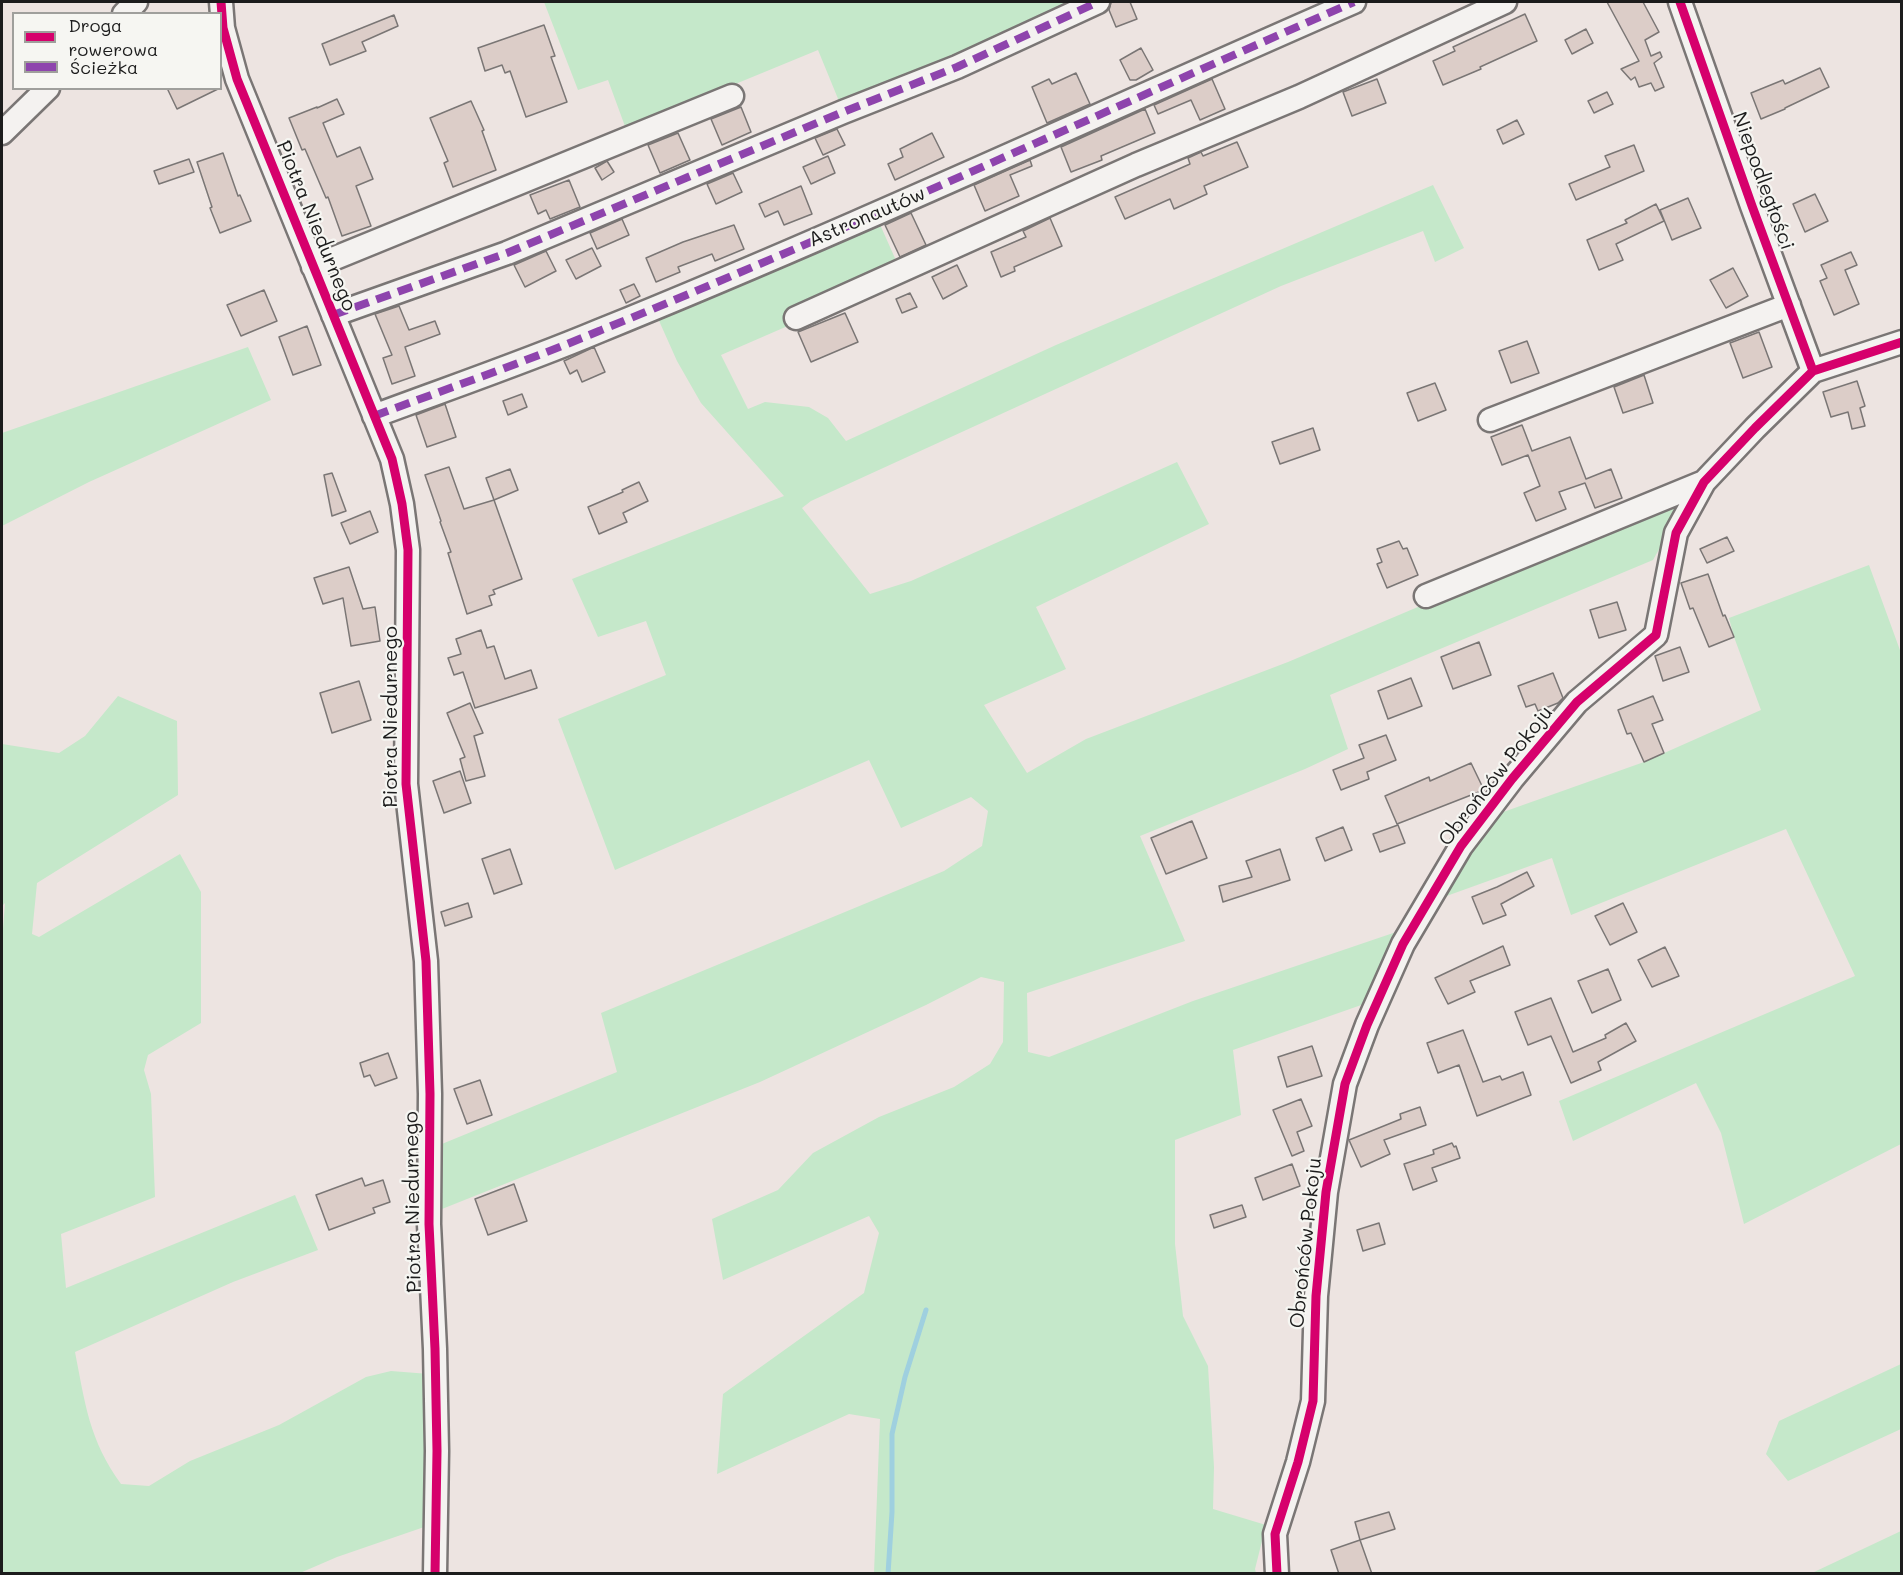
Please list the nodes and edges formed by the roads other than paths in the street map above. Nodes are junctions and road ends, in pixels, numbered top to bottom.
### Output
1 (1098, 2) edge
2 (1354, 2) edge
3 (1505, 2) edge
4 (1680, 2) edge
5 (222, 15) edge
6 (46, 90) edge
7 (732, 96) dead end
8 (2, 133) edge
9 (313, 267) junction
10 (1789, 305) junction
11 (333, 315) junction
12 (796, 318) dead end
13 (1902, 342) edge
14 (1814, 371) junction
15 (374, 416) junction
16 (1490, 420) dead end
17 (1704, 482) junction
18 (1426, 596) dead end
19 (435, 1574) edge
20 (1277, 1574) edge

1 - 11 street
2 - 15 street, Astronautów
3 - 12 street
4 - 10 street, Niepodległości
5 - 9 street, Piotra Niedurnego
6 - 8 street
7 - 9 street
9 - 11 street, Piotra Niedurnego
10 - 14 street, Niepodległości
10 - 16 street
11 - 15 street, Piotra Niedurnego
13 - 14 street, Obrońców Pokoju
14 - 17 street, Obrońców Pokoju
15 - 19 street, Piotra Niedurnego
17 - 18 street
17 - 20 street, Obrońców Pokoju

